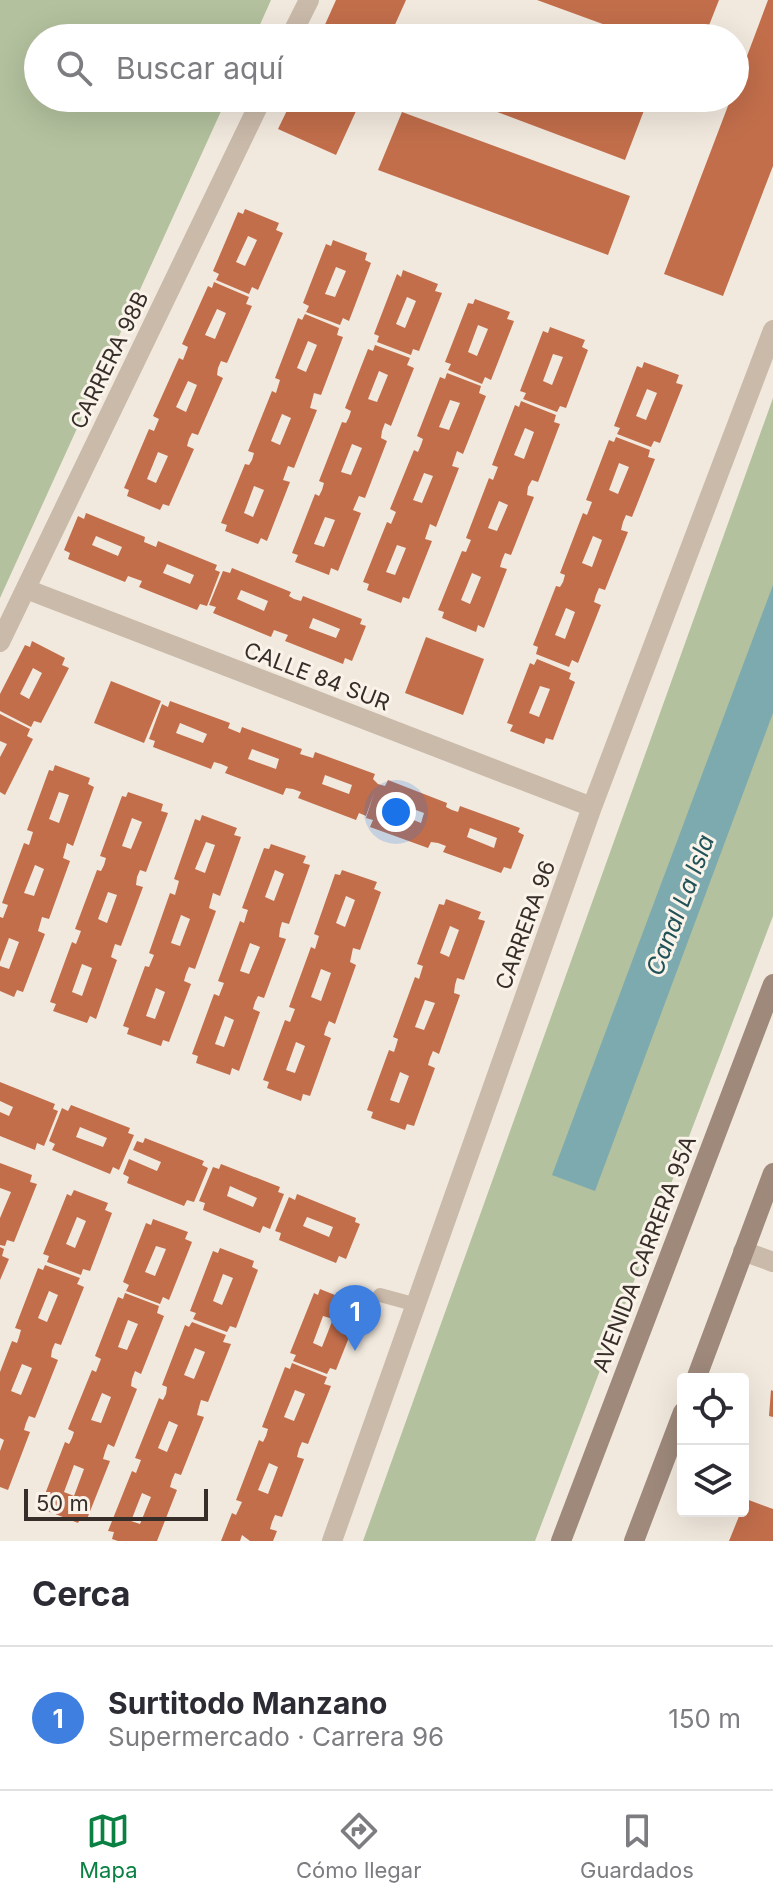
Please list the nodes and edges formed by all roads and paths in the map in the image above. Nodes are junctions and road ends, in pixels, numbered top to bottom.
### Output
1 (309, 0) edge
2 (297, 24) edge
3 (255, 112) edge
4 (773, 330) edge
5 (26, 589) junction
6 (0, 642) edge
7 (592, 807) junction
8 (773, 984) edge
9 (773, 1173) edge
10 (743, 1251) junction
11 (773, 1262) edge
12 (380, 1295) dead end
13 (417, 1305) junction
14 (698, 1373) edge
15 (677, 1428) edge
16 (332, 1541) edge
17 (561, 1541) edge
18 (634, 1541) edge

1 - 2 street
3 - 5 street, CARRERA 98B
4 - 7 street, CARRERA 96
5 - 6 street, CARRERA 98B
5 - 7 street, CALLE 84 SUR
7 - 13 street, CARRERA 96
8 - 17 main road, AVENIDA CARRERA 95A
9 - 10 main road
10 - 11 street
10 - 14 main road
12 - 13 lane
13 - 16 street, CARRERA 96
15 - 18 main road

